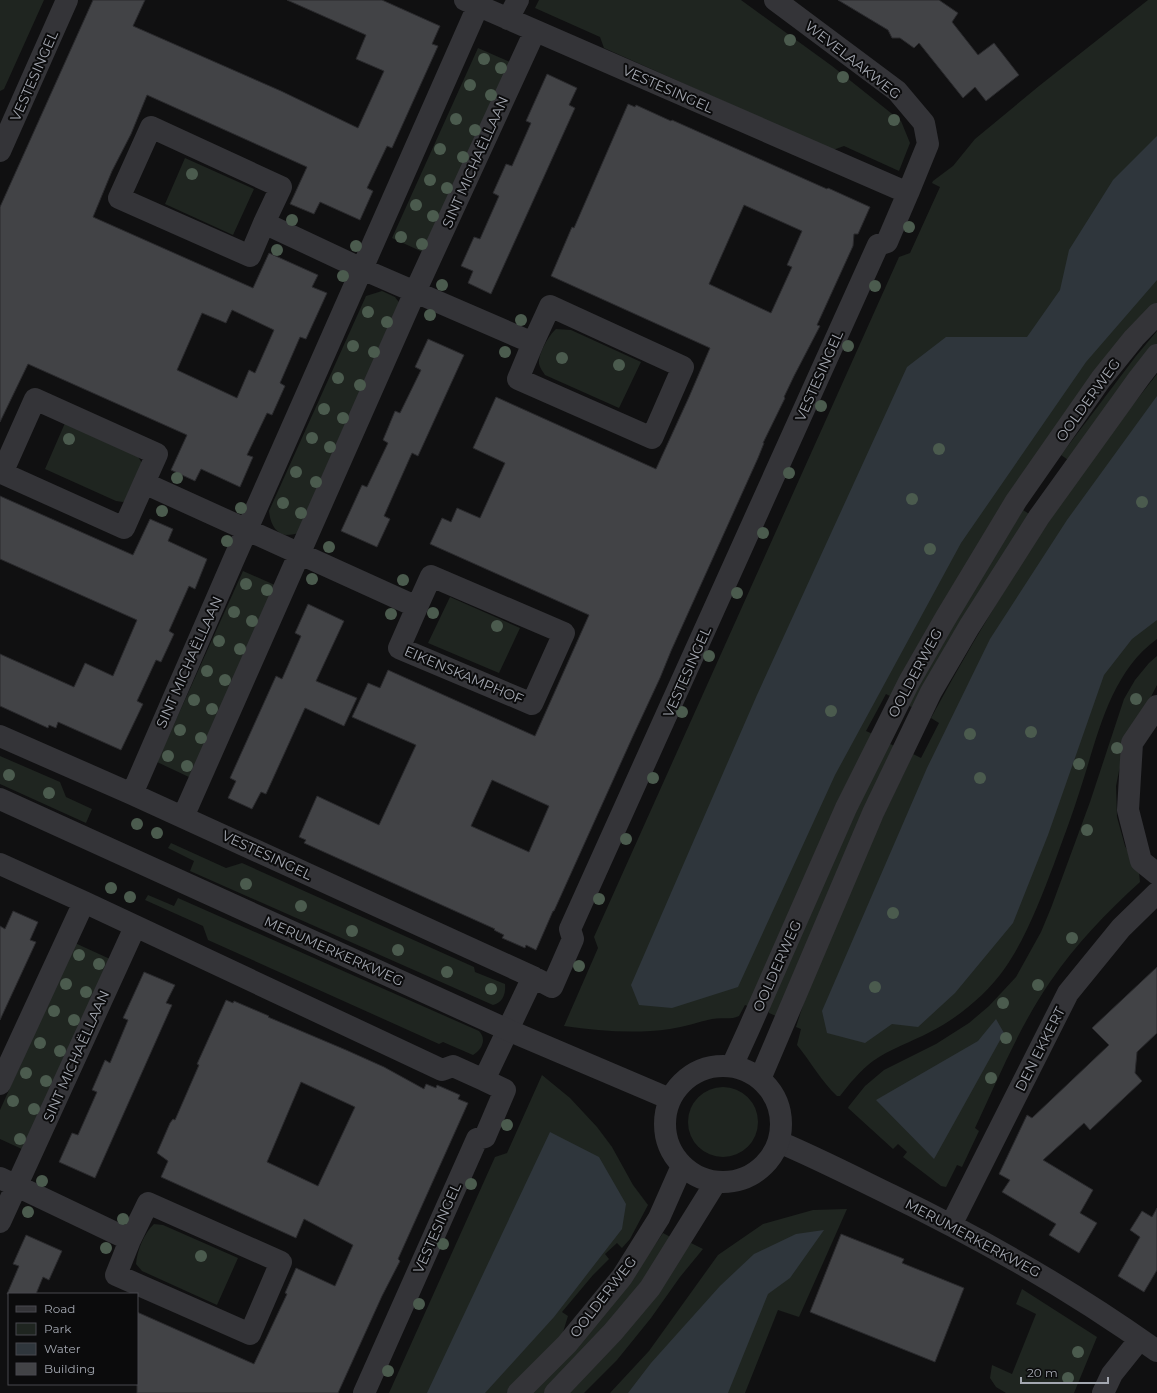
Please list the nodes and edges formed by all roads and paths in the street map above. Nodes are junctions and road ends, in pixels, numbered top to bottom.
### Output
1 (67, 0) edge
2 (775, 0) edge
3 (472, 3) edge
4 (513, 10) edge
5 (534, 31) junction
6 (0, 151) edge
7 (908, 193) junction
8 (264, 223) junction
9 (362, 269) junction
10 (415, 292) junction
11 (1157, 314) edge
12 (533, 343) junction
13 (1157, 355) edge
14 (144, 484) junction
15 (247, 530) junction
16 (299, 554) junction
17 (417, 607) junction
18 (1157, 706) edge
19 (0, 736) edge
20 (132, 794) junction
21 (0, 800) edge
22 (183, 817) junction
23 (0, 864) edge
24 (1157, 874) edge
25 (1157, 893) edge
26 (84, 902) junction
27 (135, 927) junction
28 (533, 977) junction
29 (508, 1030) junction
30 (732, 1066) junction
31 (760, 1079) junction
32 (484, 1080) junction
33 (0, 1084) edge
34 (670, 1099) junction
35 (779, 1142) junction
36 (682, 1166) junction
37 (8, 1182) edge
38 (716, 1182) junction
39 (0, 1222) edge
40 (951, 1225) junction
41 (130, 1240) junction
42 (1149, 1345) edge
43 (364, 1393) edge
44 (518, 1393) edge
45 (555, 1393) edge
46 (1103, 1393) edge

1 - 6 street, VESTESINGEL
2 - 7 street, WEVELAAKWEG
3 - 4 street, VESTESINGEL
3 - 9 street, SINT MICHAËLLAAN
4 - 5 street, VESTESINGEL
5 - 7 street, VESTESINGEL
5 - 10 street, SINT MICHAËLLAAN
7 - 28 street, VESTESINGEL
8 - 8 street
8 - 9 street
9 - 10 street
9 - 15 street, SINT MICHAËLLAAN
10 - 12 street
10 - 16 street, SINT MICHAËLLAAN
11 - 30 street, OOLDERWEG
12 - 12 street
13 - 31 street, OOLDERWEG
14 - 14 street
14 - 15 street
15 - 16 street
15 - 20 street, SINT MICHAËLLAAN
16 - 17 street
16 - 22 street, SINT MICHAËLLAAN
17 - 17 street, EIKENSKAMPHOF
18 - 24 street
19 - 20 street, VESTESINGEL
20 - 22 street, VESTESINGEL
21 - 29 street, MERUMERKERKWEG
22 - 28 street, VESTESINGEL
23 - 26 street, VESTESINGEL
25 - 40 street, DEN EKKERT
26 - 27 street, VESTESINGEL
26 - 33 street
27 - 32 street, VESTESINGEL
27 - 37 street, SINT MICHAËLLAAN
28 - 29 street
29 - 32 street
29 - 34 street, MERUMERKERKWEG
30 - 31 street
30 - 34 street
31 - 35 street
32 - 43 street, VESTESINGEL
34 - 36 street
35 - 38 street
35 - 40 street, MERUMERKERKWEG
36 - 38 street
36 - 44 street, OOLDERWEG
37 - 39 street, SINT MICHAËLLAAN
37 - 41 street
38 - 45 street, OOLDERWEG
40 - 42 street, MERUMERKERKWEG
41 - 41 street
42 - 46 street

